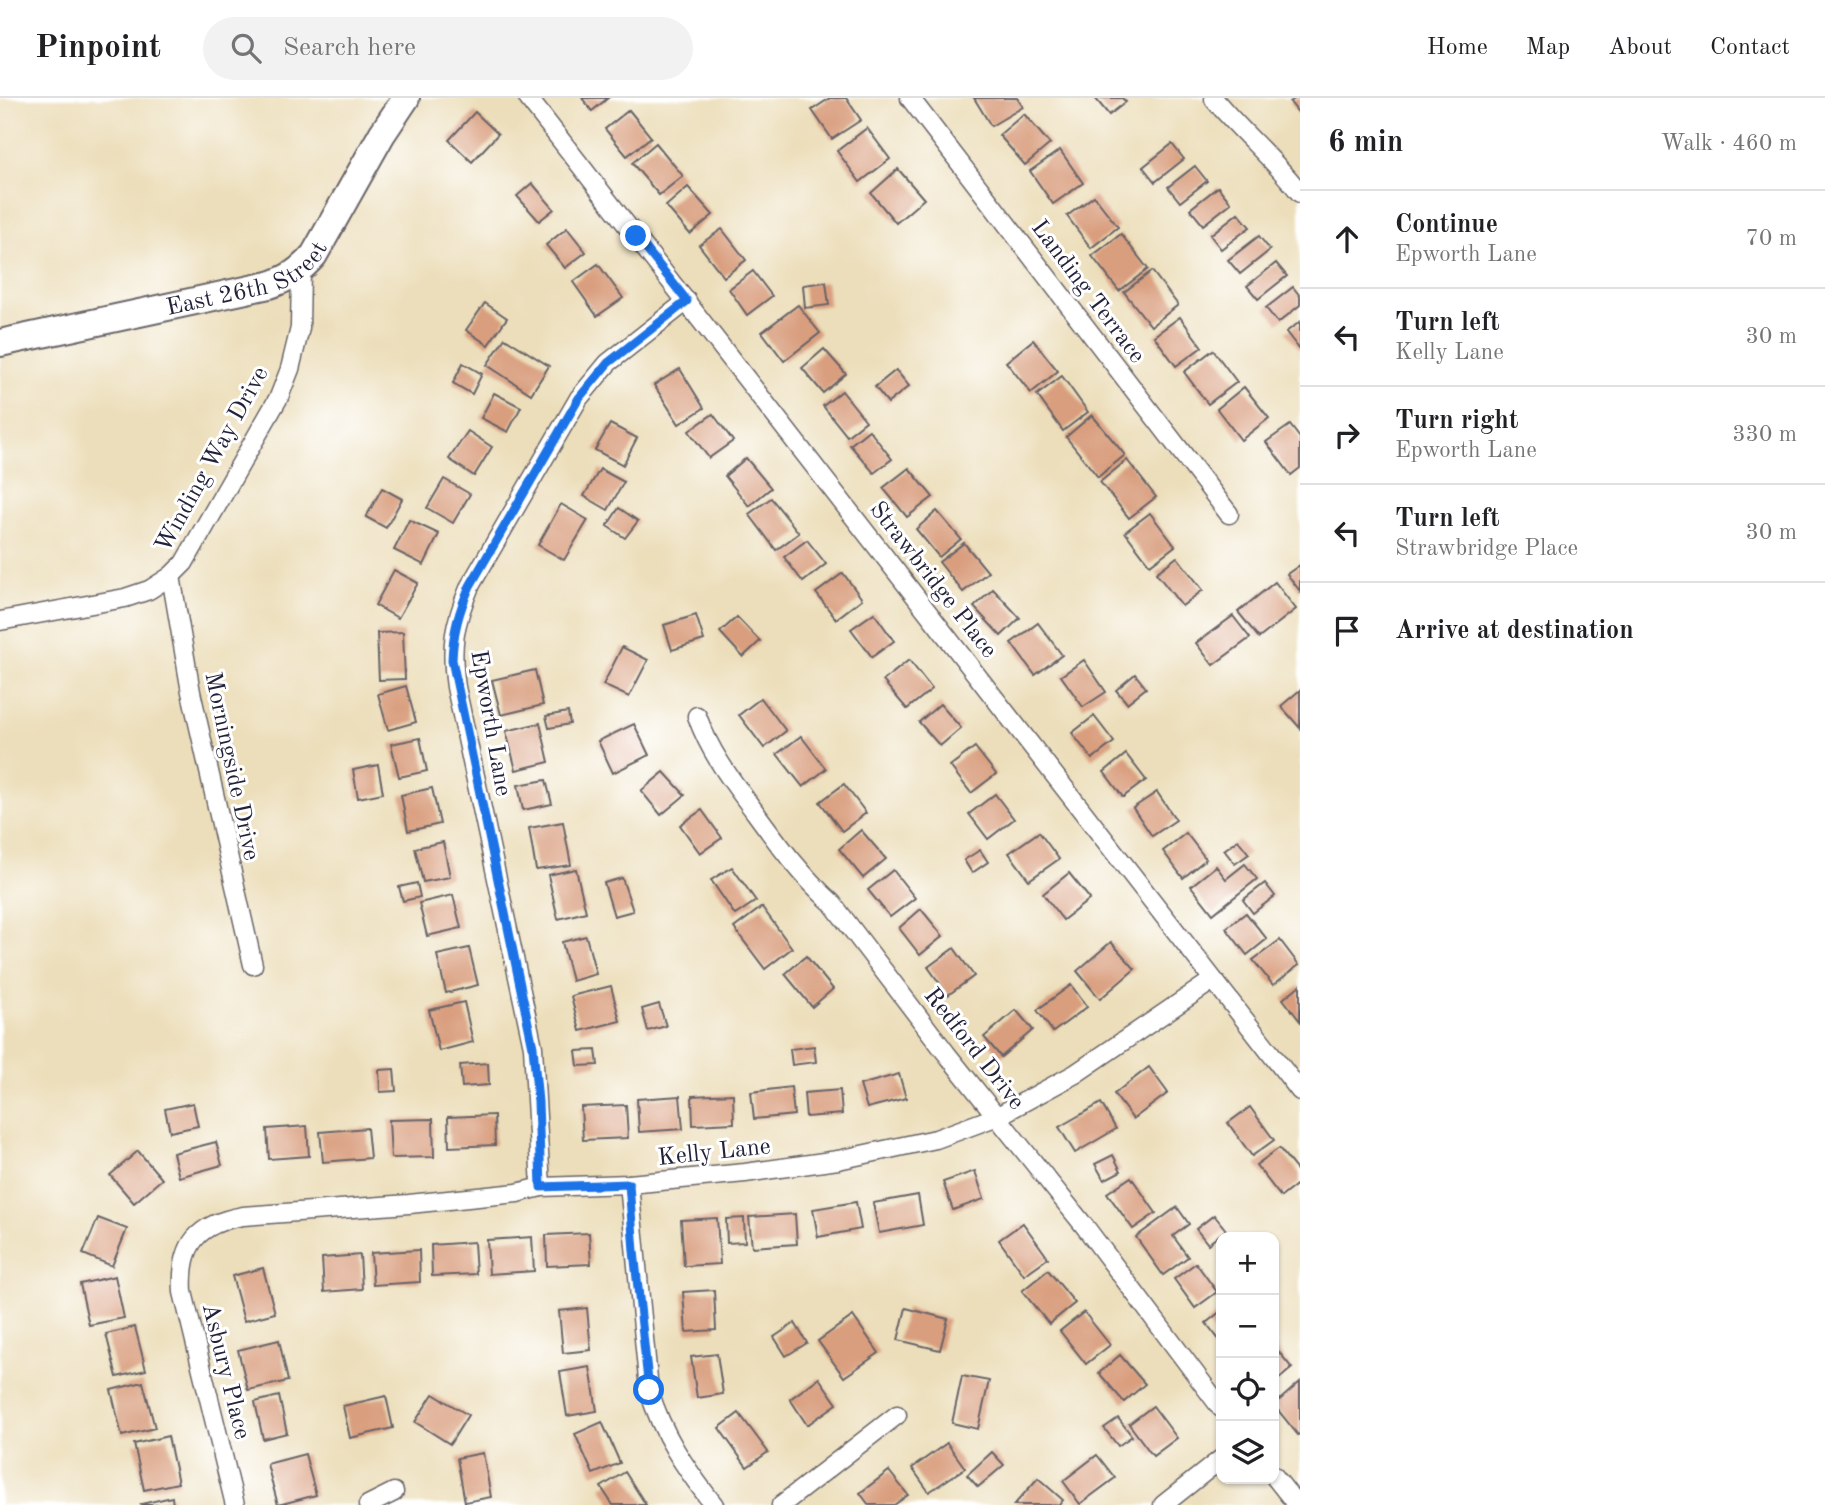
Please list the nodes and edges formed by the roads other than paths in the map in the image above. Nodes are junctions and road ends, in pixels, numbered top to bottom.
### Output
1 (406, 98) edge
2 (528, 98) edge
3 (910, 98) edge
4 (1214, 99) edge
5 (1300, 193) edge
6 (301, 270) junction
7 (687, 301) junction
8 (0, 343) edge
9 (1229, 514) dead end
10 (171, 576) junction
11 (0, 621) edge
12 (697, 716) dead end
13 (253, 965) dead end
14 (1213, 980) junction
15 (1300, 1091) edge
16 (998, 1116) junction
17 (629, 1184) junction
18 (541, 1187) junction
19 (188, 1248) joint
20 (1216, 1401) edge
21 (897, 1415) dead end
22 (1216, 1463) edge
23 (1279, 1482) edge
24 (394, 1492) dead end
25 (235, 1505) edge
26 (368, 1505) edge
27 (714, 1505) edge
28 (781, 1505) edge
29 (1163, 1505) edge
30 (1297, 1505) edge

1 - 6 street, East 26th Street
2 - 7 street, Strawbridge Place
3 - 9 street, Landing Terrace
4 - 5 street
6 - 8 street, East 26th Street
6 - 10 street, Winding Way Drive
7 - 14 street, Strawbridge Place
7 - 18 street, Epworth Lane
10 - 11 street, Winding Way Drive
10 - 13 street, Morningside Drive
12 - 16 street, Redford Drive
14 - 15 street, Strawbridge Place
14 - 16 street, Kelly Lane
16 - 17 street, Kelly Lane
16 - 20 street, Redford Drive
17 - 18 street, Kelly Lane
17 - 27 street
18 - 19 street, Kelly Lane
19 - 25 street, Asbury Place
21 - 28 street
22 - 29 street
23 - 30 street
24 - 26 street

